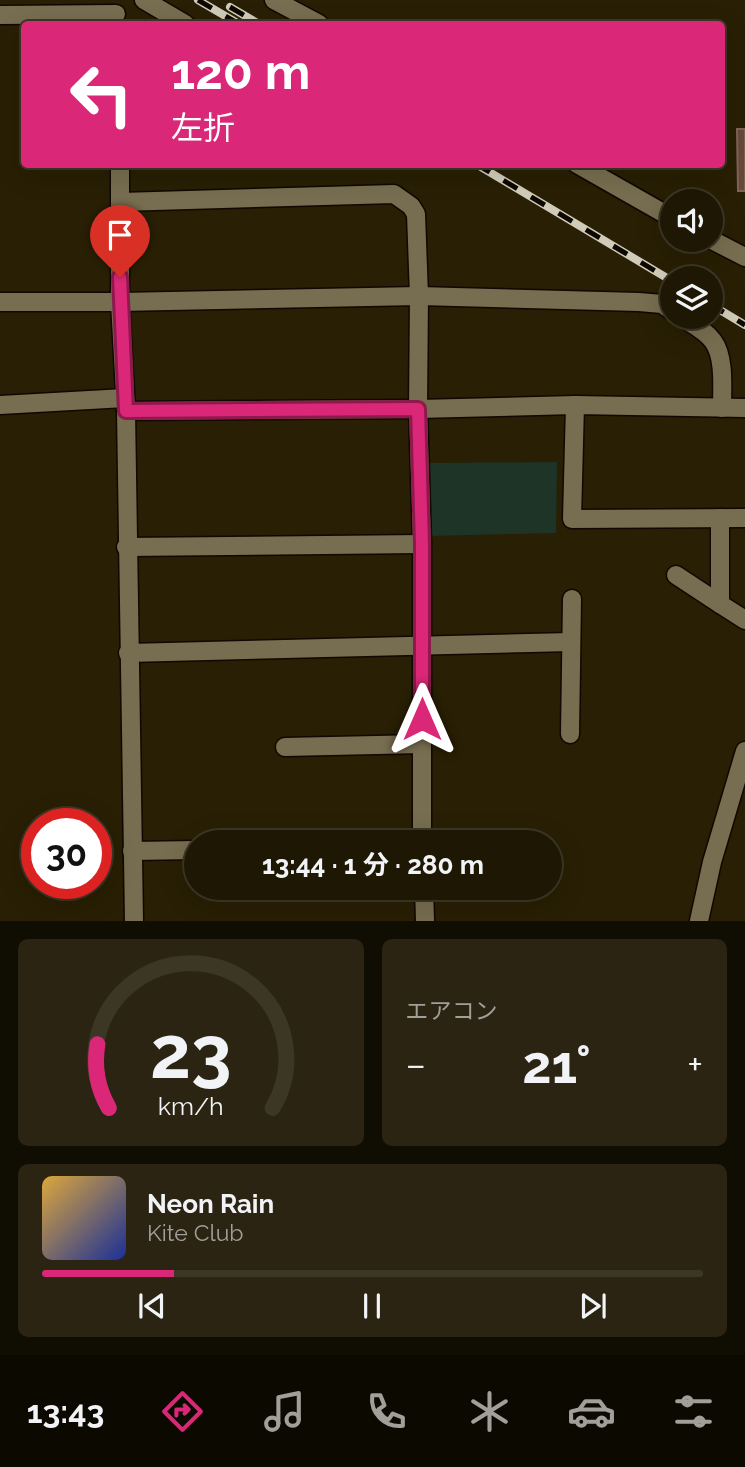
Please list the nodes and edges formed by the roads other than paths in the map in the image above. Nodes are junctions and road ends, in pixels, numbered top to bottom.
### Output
1 (144, 0) edge
2 (274, 0) edge
3 (117, 13) edge
4 (0, 15) edge
5 (180, 21) edge
6 (313, 21) edge
7 (120, 168) edge
8 (584, 168) edge
9 (121, 202) junction
10 (660, 211) edge
11 (723, 246) edge
12 (745, 257) edge
13 (419, 296) junction
14 (0, 302) edge
15 (120, 302) junction
16 (660, 304) edge
17 (699, 329) edge
18 (125, 404) junction
19 (0, 405) edge
20 (575, 405) junction
21 (722, 408) junction
22 (745, 408) edge
23 (418, 409) junction
24 (720, 518) junction
25 (745, 518) edge
26 (422, 544) junction
27 (126, 547) junction
28 (676, 575) dead end
29 (572, 599) dead end
30 (720, 604) junction
31 (745, 620) edge
32 (570, 642) junction
33 (422, 645) junction
34 (128, 653) junction
35 (570, 734) dead end
36 (422, 744) junction
37 (285, 747) dead end
38 (745, 751) edge
39 (422, 830) edge
40 (184, 850) edge
41 (132, 851) junction
42 (424, 900) edge
43 (134, 921) edge
44 (425, 921) edge
45 (699, 921) edge

1 - 5 street
2 - 6 street
3 - 4 street
7 - 9 street
8 - 10 street
9 - 13 street
9 - 15 street
11 - 12 street
13 - 15 street
13 - 16 street
13 - 23 street
14 - 15 street
15 - 18 street
17 - 21 street
18 - 19 street
18 - 23 street
18 - 27 street
20 - 21 street
20 - 23 street
20 - 24 street
21 - 22 street
23 - 26 street
24 - 25 street
24 - 30 street
26 - 27 street
26 - 33 street
27 - 34 street
28 - 30 street
29 - 32 street
30 - 31 street
32 - 33 street
32 - 35 street
33 - 34 street
33 - 36 street
34 - 41 street
36 - 37 street
36 - 39 street
38 - 45 street
40 - 41 street
41 - 43 street
42 - 44 street

